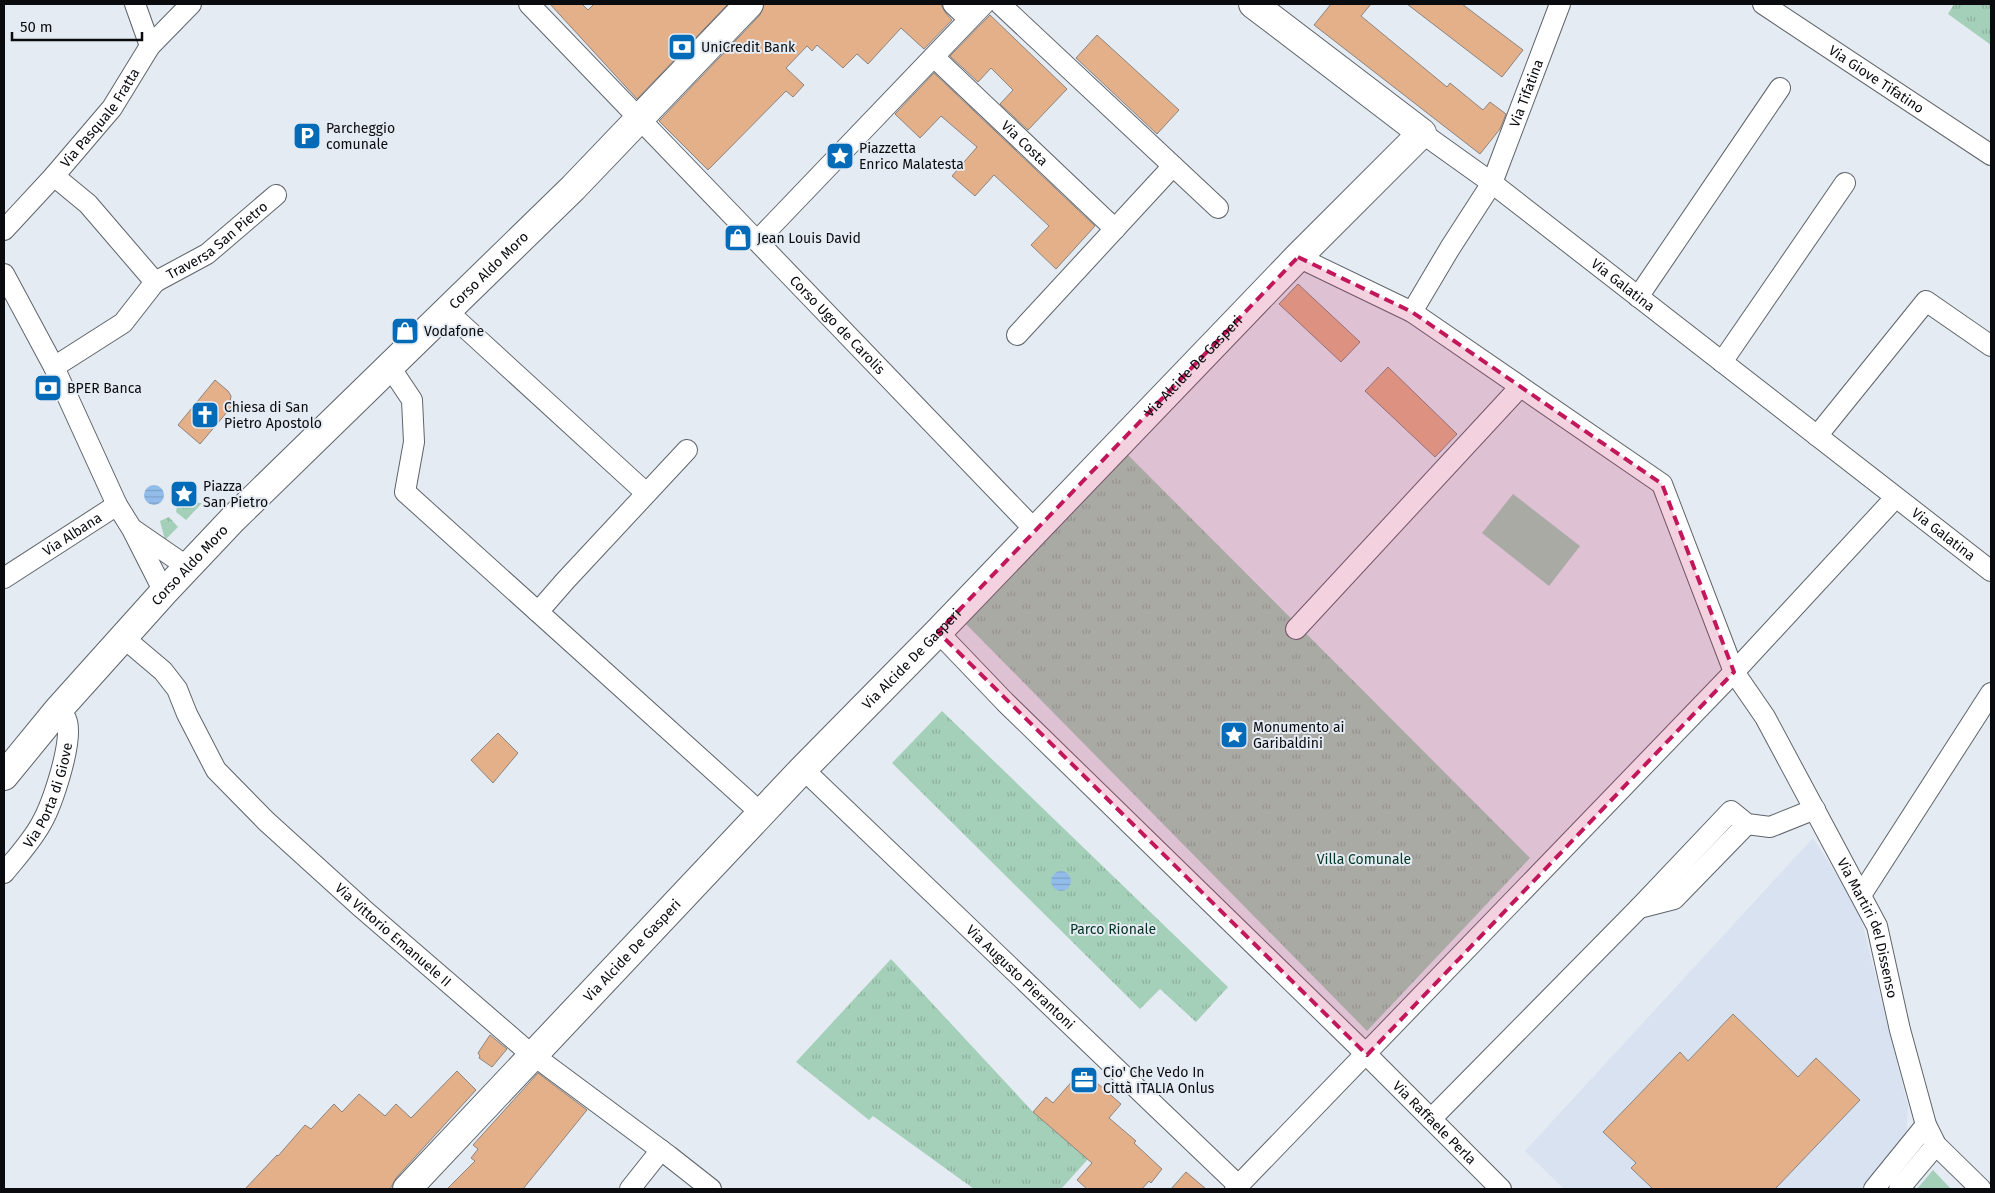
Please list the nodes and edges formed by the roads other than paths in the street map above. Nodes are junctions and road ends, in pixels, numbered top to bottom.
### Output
1 (135, 4) edge
2 (191, 4) edge
3 (529, 4) edge
4 (748, 4) edge
5 (953, 4) edge
6 (984, 4) edge
7 (1000, 4) edge
8 (1253, 4) edge
9 (1560, 4) edge
10 (1763, 4) edge
11 (969, 20) junction
12 (150, 46) junction
13 (934, 56) junction
14 (1780, 88) dead end
15 (640, 119) junction
16 (1422, 133) junction
17 (1991, 156) edge
18 (1173, 166) junction
19 (54, 176) junction
20 (1845, 183) dead end
21 (1492, 184) junction
22 (276, 195) dead end
23 (1218, 208) dead end
24 (1115, 228) junction
25 (4, 230) edge
26 (757, 241) junction
27 (1298, 257) junction
28 (4, 274) edge
29 (155, 282) junction
30 (1638, 297) junction
31 (447, 310) junction
32 (1412, 312) junction
33 (1017, 335) dead end
34 (1991, 346) edge
35 (1722, 362) junction
36 (390, 366) junction
37 (54, 367) junction
38 (1520, 387) junction
39 (1817, 436) junction
40 (687, 450) dead end
41 (646, 493) junction
42 (1895, 498) junction
43 (117, 505) junction
44 (132, 529) junction
45 (1035, 530) junction
46 (189, 568) junction
47 (1991, 571) edge
48 (4, 578) edge
49 (164, 592) junction
50 (538, 612) junction
51 (1296, 630) dead end
52 (938, 632) junction
53 (124, 638) junction
54 (1734, 672) junction
55 (1991, 692) edge
56 (58, 710) junction
57 (803, 769) junction
58 (4, 776) edge
59 (1814, 809) junction
60 (762, 814) junction
61 (1747, 824) junction
62 (4, 873) edge
63 (1861, 895) junction
64 (1639, 908) junction
65 (532, 1055) junction
66 (1367, 1055) junction
67 (1431, 1119) junction
68 (1926, 1125) junction
69 (1936, 1145) junction
70 (661, 1150) junction
71 (1237, 1188) edge
72 (407, 1189) edge
73 (630, 1189) edge
74 (711, 1189) edge
75 (1501, 1189) edge
76 (1874, 1189) edge
77 (1899, 1189) edge
78 (1981, 1189) edge

1 - 12 street
2 - 12 street, Via Pasquale Fratta
3 - 15 street, Corso Ugo de Carolis
4 - 15 main road, Corso Aldo Moro
5 - 11 street
6 - 11 street
7 - 18 street
8 - 16 main road, Via Galatina
9 - 21 street, Via Tifatina
10 - 17 street, Via Giove Tifatino
11 - 13 street
12 - 19 street, Via Pasquale Fratta
13 - 24 street, Via Costa
13 - 26 street
14 - 30 street
15 - 26 street, Corso Ugo de Carolis
15 - 31 main road, Corso Aldo Moro
16 - 21 street, Via Galatina
16 - 27 main road, Via Alcide De Gasperi
18 - 23 street
18 - 24 street
19 - 25 street, Via Pasquale Fratta
19 - 29 street
20 - 35 street
21 - 30 street, Via Galatina
21 - 32 street, Via Tifatina
22 - 29 street, Traversa San Pietro
24 - 33 street
26 - 45 street, Corso Ugo de Carolis
27 - 32 street, Via Martiri del Dissenso
27 - 45 main road, Via Alcide De Gasperi
28 - 37 street
29 - 37 street
30 - 35 street, Via Galatina
31 - 36 main road, Corso Aldo Moro
31 - 41 street
32 - 38 street, Via Martiri del Dissenso
34 - 39 street
35 - 39 street, Via Galatina
36 - 46 main road, Corso Aldo Moro
36 - 50 street
37 - 43 street
38 - 51 street
38 - 54 street, Via Martiri del Dissenso
39 - 42 street, Via Galatina
40 - 41 street
41 - 50 street
42 - 47 street, Via Galatina
42 - 54 street
43 - 44 street, Via Albana
43 - 48 street, Via Albana
44 - 46 street, Via Albana
44 - 49 street, Via Albana
45 - 52 main road, Via Alcide De Gasperi
46 - 49 main road, Corso Aldo Moro
49 - 53 main road, Corso Aldo Moro
50 - 60 street
52 - 57 main road, Via Alcide De Gasperi
52 - 66 street, Via Raffaele Perla
53 - 56 main road, Corso Aldo Moro
53 - 65 street, Via Vittorio Emanuele II
54 - 59 street, Via Martiri del Dissenso
54 - 66 street
55 - 63 street
56 - 58 main road, Corso Aldo Moro
56 - 62 street, Via Porta di Giove
57 - 60 main road, Via Alcide De Gasperi
57 - 71 street, Via Augusto Pierantoni
59 - 61 street
59 - 63 street, Via Martiri del Dissenso
60 - 65 main road, Via Alcide De Gasperi
61 - 64 street
61 - 64 street
63 - 68 street, Via Martiri del Dissenso
64 - 67 street
65 - 70 street, Via Vittorio Emanuele II
65 - 72 main road, Via Alcide De Gasperi
66 - 67 street, Via Raffaele Perla
66 - 71 street
67 - 75 street, Via Raffaele Perla
68 - 69 street, Via Martiri del Dissenso
68 - 76 street
69 - 77 street
69 - 78 street, Via Martiri del Dissenso
70 - 73 street
70 - 74 street, Via Vittorio Emanuele II

